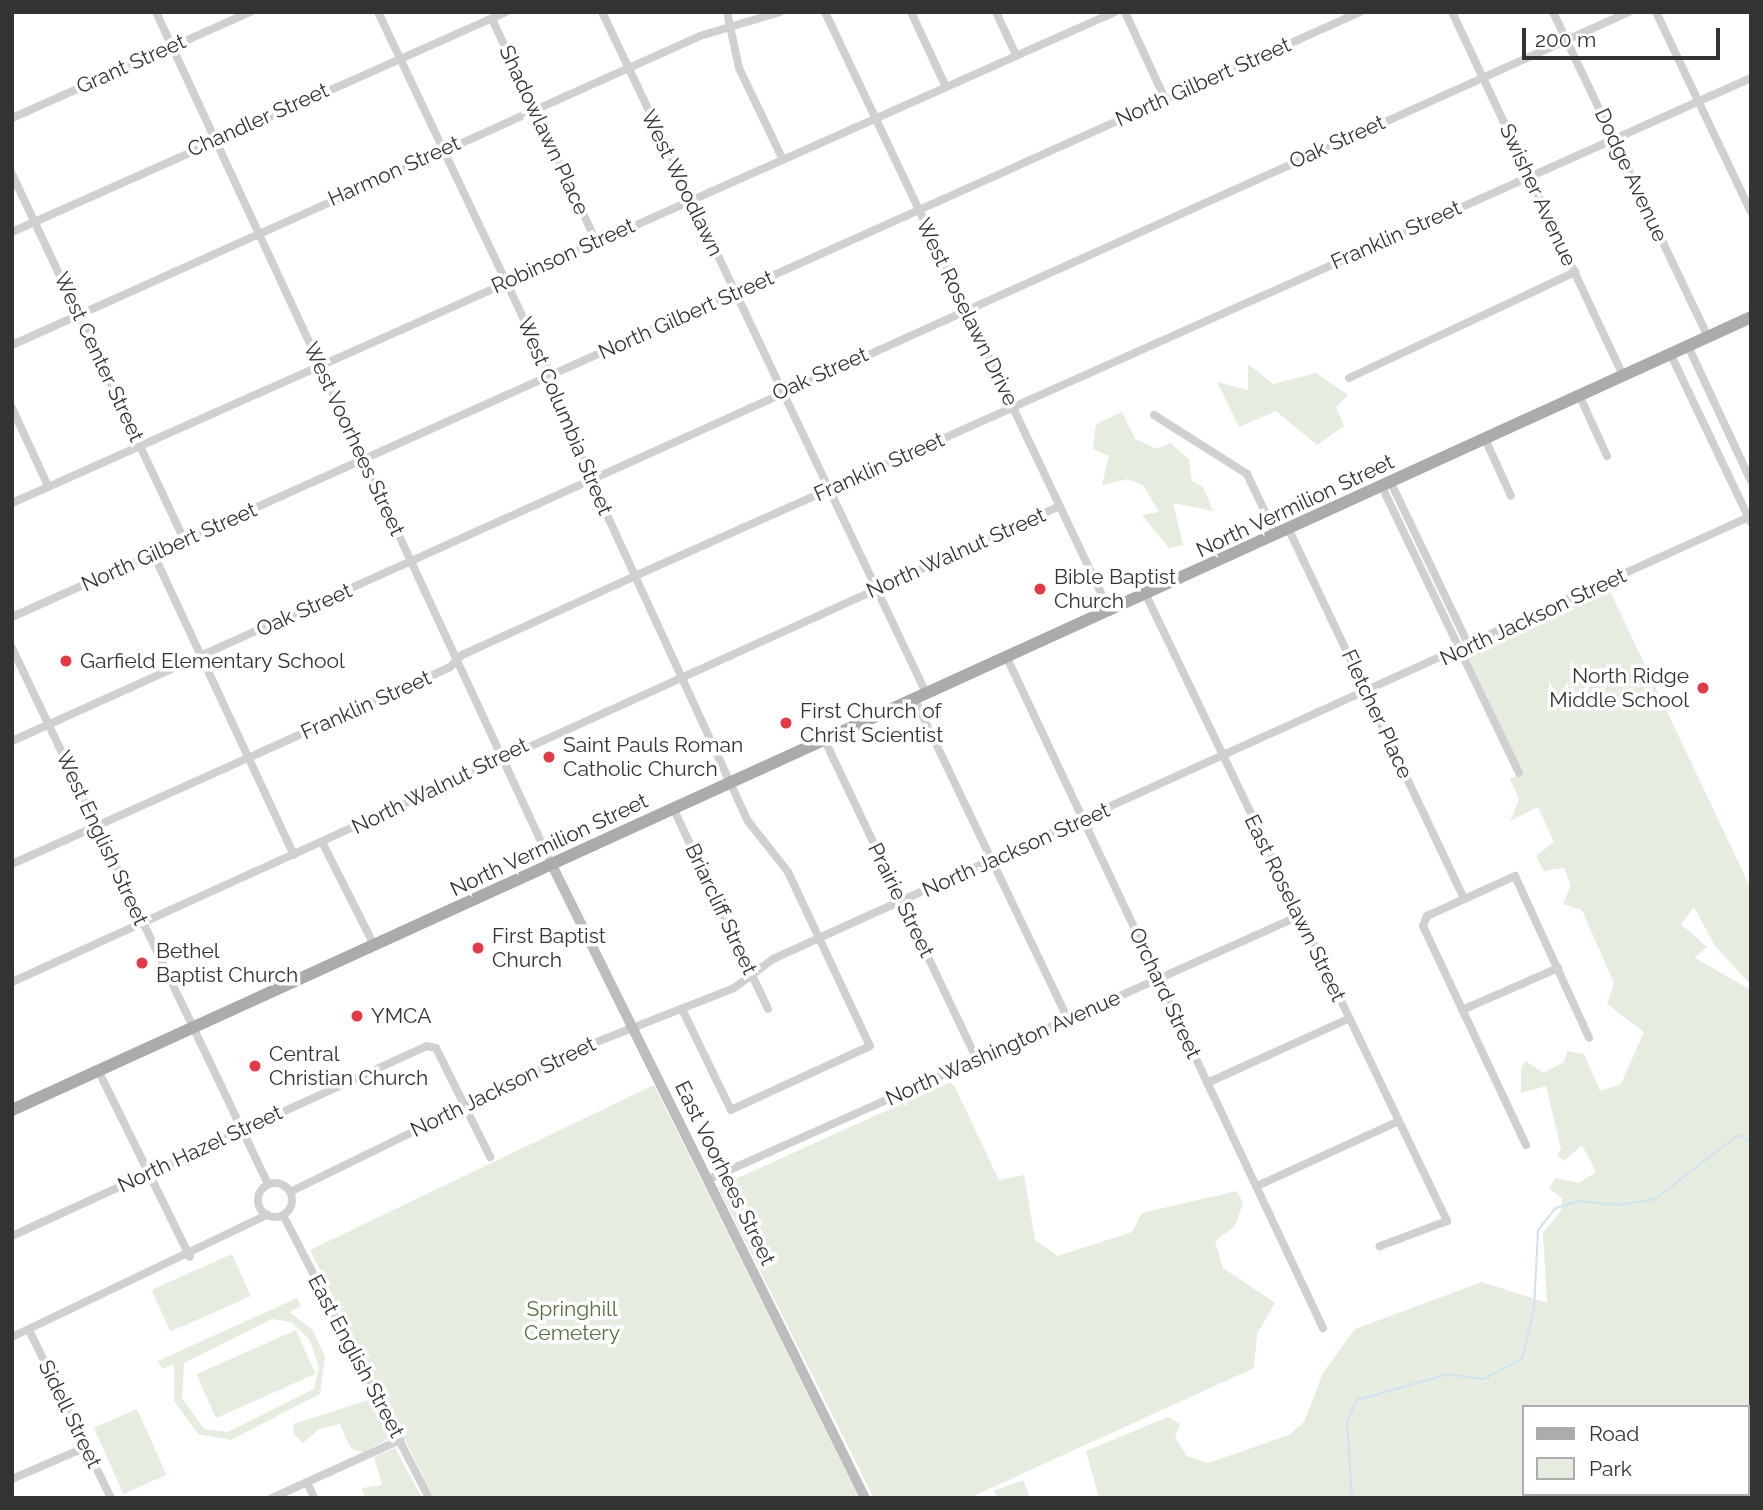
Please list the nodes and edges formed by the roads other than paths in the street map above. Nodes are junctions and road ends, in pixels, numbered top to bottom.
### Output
1 (156, 12) edge
2 (250, 12) edge
3 (378, 12) edge
4 (506, 12) edge
5 (602, 12) edge
6 (727, 12) edge
7 (780, 12) edge
8 (825, 12) edge
9 (911, 12) edge
10 (996, 12) edge
11 (1115, 12) edge
12 (1125, 12) edge
13 (1360, 12) edge
14 (1452, 12) edge
15 (1553, 12) edge
16 (1629, 12) edge
17 (1656, 12) edge
18 (492, 19) junction
19 (730, 29) junction
20 (1567, 41) junction
21 (172, 46) junction
22 (1016, 55) junction
23 (400, 58) junction
24 (628, 69) junction
25 (1482, 76) junction
26 (1751, 78) edge
27 (946, 87) junction
28 (1164, 99) junction
29 (1698, 102) junction
30 (534, 110) junction
31 (12, 118) edge
32 (876, 118) junction
33 (214, 139) junction
34 (1615, 141) junction
35 (443, 148) junction
36 (783, 160) junction
37 (12, 174) edge
38 (1530, 177) junction
39 (690, 201) junction
40 (919, 211) junction
41 (1751, 212) edge
42 (36, 222) junction
43 (12, 232) edge
44 (258, 232) junction
45 (596, 241) junction
46 (1575, 272) junction
47 (506, 281) junction
48 (735, 294) junction
49 (966, 309) junction
50 (79, 314) junction
51 (1751, 317) edge
52 (1708, 337) junction
53 (12, 345) edge
54 (1688, 346) junction
55 (1671, 355) junction
56 (319, 364) junction
57 (549, 376) junction
58 (1623, 377) junction
59 (1349, 378) dead end
60 (782, 391) junction
61 (1580, 397) junction
62 (12, 408) edge
63 (1013, 408) junction
64 (1154, 415) dead end
65 (1486, 441) junction
66 (140, 445) junction
67 (1607, 456) dead end
68 (363, 459) junction
69 (590, 478) junction
70 (1751, 481) edge
71 (1387, 485) junction
72 (48, 486) junction
73 (829, 490) junction
74 (1511, 496) dead end
75 (12, 502) edge
76 (1060, 506) junction
77 (1750, 519) edge
78 (1289, 530) junction
79 (1276, 535) junction
80 (184, 540) junction
81 (153, 553) junction
82 (410, 560) junction
83 (635, 576) junction
84 (876, 589) junction
85 (1146, 594) junction
86 (1110, 612) junction
87 (12, 617) edge
88 (1469, 646) junction
89 (12, 648) edge
90 (1460, 650) junction
91 (202, 656) junction
92 (1007, 659) junction
93 (457, 660) junction
94 (681, 675) junction
95 (1367, 692) junction
96 (921, 697) junction
97 (48, 724) junction
98 (12, 741) edge
99 (825, 741) junction
100 (249, 757) junction
101 (1223, 757) junction
102 (502, 758) junction
103 (1518, 773) dead end
104 (730, 783) junction
105 (674, 810) junction
106 (1083, 821) junction
107 (96, 826) junction
108 (322, 842) junction
109 (294, 855) junction
110 (992, 860) junction
111 (12, 864) edge
112 (552, 865) junction
113 (1464, 898) junction
114 (902, 902) junction
115 (1299, 916) junction
116 (142, 923) junction
117 (819, 938) junction
118 (374, 945) junction
119 (1558, 968) junction
120 (752, 974) junction
121 (1158, 979) junction
122 (12, 982) edge
123 (768, 1009) dead end
124 (1462, 1010) junction
125 (682, 1012) junction
126 (1068, 1019) junction
127 (1348, 1019) junction
128 (191, 1028) junction
129 (632, 1028) junction
130 (1589, 1038) dead end
131 (977, 1060) junction
132 (98, 1070) junction
133 (1207, 1083) junction
134 (465, 1105) junction
135 (12, 1109) edge
136 (1397, 1122) junction
137 (241, 1130) junction
138 (1526, 1145) dead end
139 (491, 1157) dead end
140 (149, 1174) junction
141 (707, 1180) junction
142 (268, 1184) junction
143 (1257, 1185) junction
144 (290, 1192) junction
145 (267, 1215) junction
146 (283, 1215) junction
147 (12, 1236) edge
148 (1380, 1246) dead end
149 (190, 1257) junction
150 (1323, 1328) dead end
151 (29, 1330) junction
152 (12, 1337) edge
153 (400, 1440) junction
154 (86, 1447) junction
155 (12, 1479) edge
156 (307, 1482) junction
157 (111, 1498) edge
158 (272, 1498) edge
159 (314, 1498) edge
160 (429, 1498) edge
161 (865, 1498) edge

1 - 21 street, West Voorhees Street
2 - 21 street, Grant Street
3 - 23 street, West Columbia Street
4 - 18 street, Chandler Street
5 - 24 street, West Woodlawn
6 - 19 street
7 - 19 street, Harmon Street
8 - 32 street, West Roselawn Drive
9 - 27 street
10 - 22 street
11 - 22 street, Robinson Street
12 - 28 street
13 - 28 street, North Gilbert Street
14 - 25 street, Swisher Avenue
15 - 20 street, Dodge Avenue
16 - 20 street, Oak Street
17 - 29 street
18 - 23 street, Chandler Street
18 - 30 street, Shadowlawn Place
19 - 24 street, Harmon Street
19 - 36 street
20 - 25 street, Oak Street
20 - 34 street, Dodge Avenue
21 - 31 street, Grant Street
21 - 33 street, West Voorhees Street
22 - 27 street, Robinson Street
23 - 33 street, Chandler Street
23 - 35 street, West Columbia Street
24 - 30 street, Harmon Street
24 - 39 street, West Woodlawn
25 - 38 street, Swisher Avenue
25 - 49 street, Oak Street
26 - 29 street, Franklin Street
27 - 32 street, Robinson Street
28 - 40 street, North Gilbert Street
29 - 34 street, Franklin Street
29 - 41 street
30 - 35 street, Harmon Street
30 - 45 street, Shadowlawn Place
32 - 36 street, Robinson Street
32 - 40 street, West Roselawn Drive
33 - 42 street, Chandler Street
33 - 44 street, West Voorhees Street
34 - 38 street, Franklin Street
34 - 52 street, Dodge Avenue
35 - 44 street, Harmon Street
35 - 47 street, West Columbia Street
36 - 39 street, Robinson Street
37 - 42 street, West Center Street
38 - 46 street, Swisher Avenue
38 - 63 street, Franklin Street
39 - 45 street, Robinson Street
39 - 48 street, West Woodlawn
40 - 48 street, North Gilbert Street
40 - 49 street, West Roselawn Drive
42 - 43 street, Chandler Street
42 - 50 street, West Center Street
44 - 50 street, Harmon Street
44 - 56 street, West Voorhees Street
45 - 47 street, Robinson Street
46 - 58 street, Swisher Avenue
46 - 59 street
47 - 56 street, Robinson Street
47 - 57 street, West Columbia Street
48 - 57 street, North Gilbert Street
48 - 60 street, West Woodlawn
49 - 60 street, Oak Street
49 - 63 street, West Roselawn Drive
50 - 53 street, Harmon Street
50 - 66 street, West Center Street
51 - 52 main road, North Vermilion Street
52 - 54 main road, North Vermilion Street
54 - 55 main road, North Vermilion Street
54 - 70 street
55 - 58 main road, North Vermilion Street
55 - 77 street
56 - 66 street, Robinson Street
56 - 68 street, West Voorhees Street
57 - 68 street, North Gilbert Street
57 - 69 street, West Columbia Street
58 - 61 main road, North Vermilion Street
60 - 69 street, Oak Street
60 - 73 street, West Woodlawn
61 - 65 main road, North Vermilion Street
61 - 67 street
62 - 72 street
63 - 73 street, Franklin Street
63 - 76 street, West Roselawn Drive
64 - 79 street
65 - 71 main road, North Vermilion Street
65 - 74 street
66 - 72 street, Robinson Street
66 - 80 street, West Center Street
68 - 80 street, North Gilbert Street
68 - 82 street, West Voorhees Street
69 - 82 street, Oak Street
69 - 83 street, West Columbia Street
71 - 78 main road, North Vermilion Street
71 - 88 street
71 - 90 street
72 - 75 street, Robinson Street
73 - 83 street, Franklin Street
73 - 84 street, West Woodlawn
76 - 84 street, North Walnut Street
76 - 86 street, West Roselawn Drive
77 - 88 street, North Jackson Street
78 - 79 main road, North Vermilion Street
78 - 95 street, Fletcher Place
79 - 85 main road, North Vermilion Street
80 - 81 street, North Gilbert Street
81 - 87 street, North Gilbert Street
81 - 91 street
82 - 91 street, Oak Street
82 - 93 street, West Voorhees Street
83 - 93 street, Franklin Street
83 - 94 street, West Columbia Street
84 - 94 street, North Walnut Street
84 - 96 street, West Woodlawn
85 - 86 main road, North Vermilion Street
85 - 101 street, East Roselawn Street
86 - 92 main road, North Vermilion Street
88 - 90 street, North Jackson Street
89 - 97 street, West English Street
90 - 95 street, North Jackson Street
90 - 103 street
91 - 97 street, Oak Street
91 - 100 street
92 - 96 main road, North Vermilion Street
92 - 106 street, Orchard Street
93 - 100 street, Franklin Street
93 - 102 street, West Voorhees Street
94 - 102 street, North Walnut Street
94 - 104 street, West Columbia Street
95 - 101 street, North Jackson Street
95 - 113 street, Fletcher Place
96 - 99 main road, North Vermilion Street
96 - 110 street, West Woodlawn
97 - 98 street, Oak Street
97 - 107 street, West English Street
99 - 104 main road, North Vermilion Street
99 - 114 street, Prairie Street
100 - 107 street, Franklin Street
100 - 109 street
101 - 106 street, North Jackson Street
101 - 115 street, East Roselawn Street
102 - 108 street, North Walnut Street
102 - 112 street, West Voorhees Street
104 - 105 main road, North Vermilion Street
104 - 117 street, West Columbia Street
105 - 112 main road, North Vermilion Street
105 - 120 street, Briarcliff Street
106 - 110 street, North Jackson Street
106 - 121 street, Orchard Street
107 - 111 street, Franklin Street
107 - 116 street, West English Street
108 - 109 street, North Walnut Street
108 - 118 street
109 - 116 street, North Walnut Street
110 - 114 street, North Jackson Street
110 - 126 street, West Woodlawn
112 - 118 main road, North Vermilion Street
112 - 129 main road, East Voorhees Street
113 - 119 street
113 - 124 street
114 - 117 street, North Jackson Street
114 - 131 street, Prairie Street
115 - 121 street, North Washington Avenue
115 - 127 street, East Roselawn Street
116 - 122 street, North Walnut Street
116 - 128 street, West English Street
117 - 120 street, North Jackson Street
117 - 125 street, West Columbia Street
118 - 128 main road, North Vermilion Street
119 - 124 street
119 - 130 street
120 - 123 street, Briarcliff Street
120 - 125 street, North Jackson Street
121 - 126 street, North Washington Avenue
121 - 133 street, Orchard Street
124 - 138 street
125 - 129 street, North Jackson Street
126 - 131 street, North Washington Avenue
127 - 133 street
127 - 136 street, East Roselawn Street
128 - 132 main road, North Vermilion Street
128 - 137 street
129 - 134 street, North Jackson Street
129 - 141 main road, East Voorhees Street
131 - 141 street, North Washington Avenue
132 - 135 main road, North Vermilion Street
132 - 140 street
133 - 143 street, Orchard Street
134 - 137 street, North Hazel Street
134 - 139 street
134 - 144 street, North Jackson Street
136 - 143 street
136 - 148 street, East Roselawn Street
137 - 140 street, North Hazel Street
137 - 142 street
140 - 147 street, North Hazel Street
140 - 149 street
141 - 161 main road, East Voorhees Street
142 - 144 street
142 - 145 street
143 - 150 street, Orchard Street
144 - 146 street
145 - 146 street
145 - 149 street
146 - 153 street, East English Street
149 - 151 street
151 - 152 street
151 - 154 street, Sidell Street
153 - 156 street
153 - 160 street, East English Street
154 - 155 street
154 - 157 street, Sidell Street
156 - 158 street
156 - 159 street

